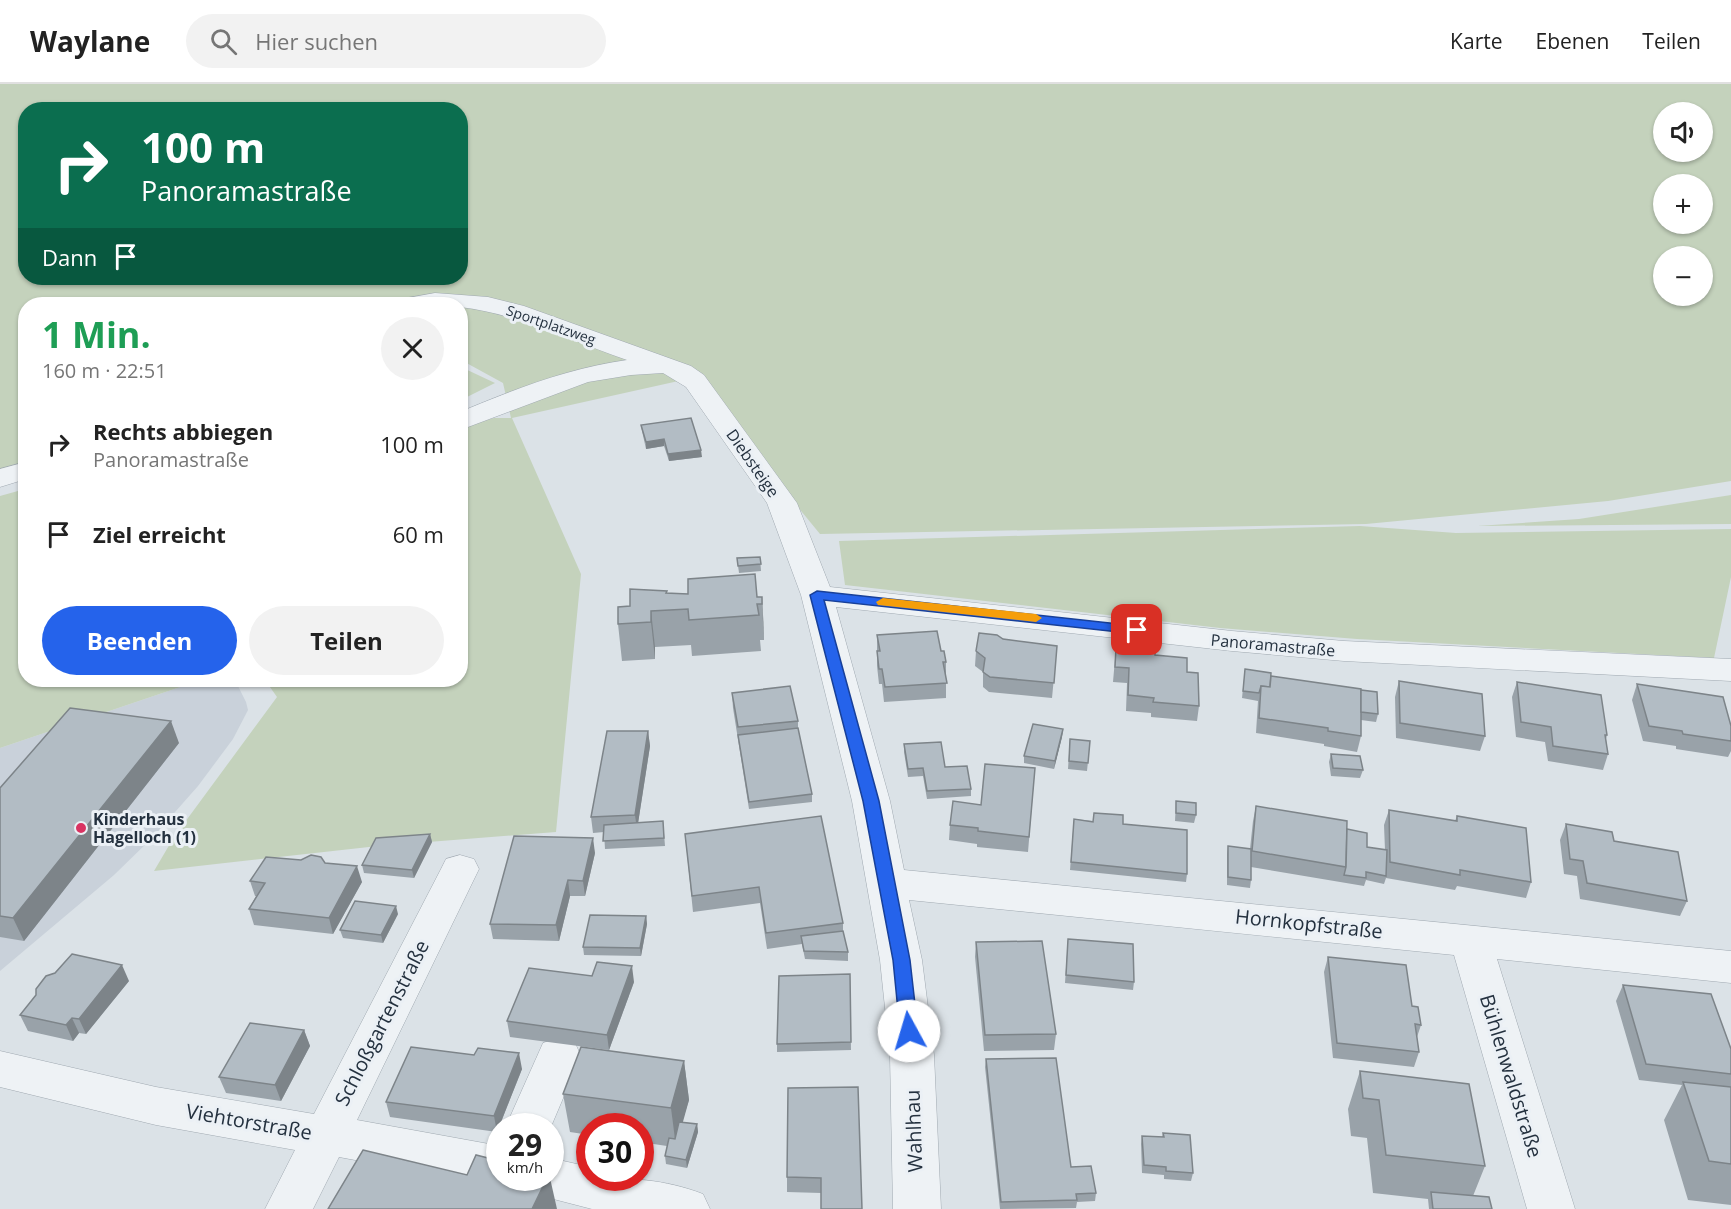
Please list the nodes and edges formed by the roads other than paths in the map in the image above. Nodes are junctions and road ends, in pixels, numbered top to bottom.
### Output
1 (468, 301) edge
2 (682, 372) junction
3 (468, 419) edge
4 (18, 472) edge
5 (0, 478) edge
6 (817, 595) junction
7 (1731, 670) edge
8 (460, 869) dead end
9 (888, 883) junction
10 (1471, 942) junction
11 (1731, 967) edge
12 (559, 1056) dead end
13 (0, 1069) edge
14 (535, 1113) edge
15 (326, 1135) junction
16 (486, 1164) edge
17 (564, 1182) edge
18 (290, 1209) edge
19 (686, 1209) edge
20 (917, 1209) edge
21 (1551, 1209) edge

1 - 2 street, Sportplatzweg
2 - 3 street
2 - 6 street, Diebsteige
4 - 5 street
6 - 7 street, Panoramastraße
6 - 9 street, Wahlhau
8 - 15 street, Schloßgartenstraße
9 - 10 street, Hornkopfstraße
9 - 20 street, Wahlhau
10 - 11 street, Hornkopfstraße
10 - 21 street, Bühlenwaldstraße
12 - 14 street
13 - 15 street, Viehtorstraße
15 - 16 street, Viehtorstraße
15 - 18 street, Schloßgartenstraße
17 - 19 street

